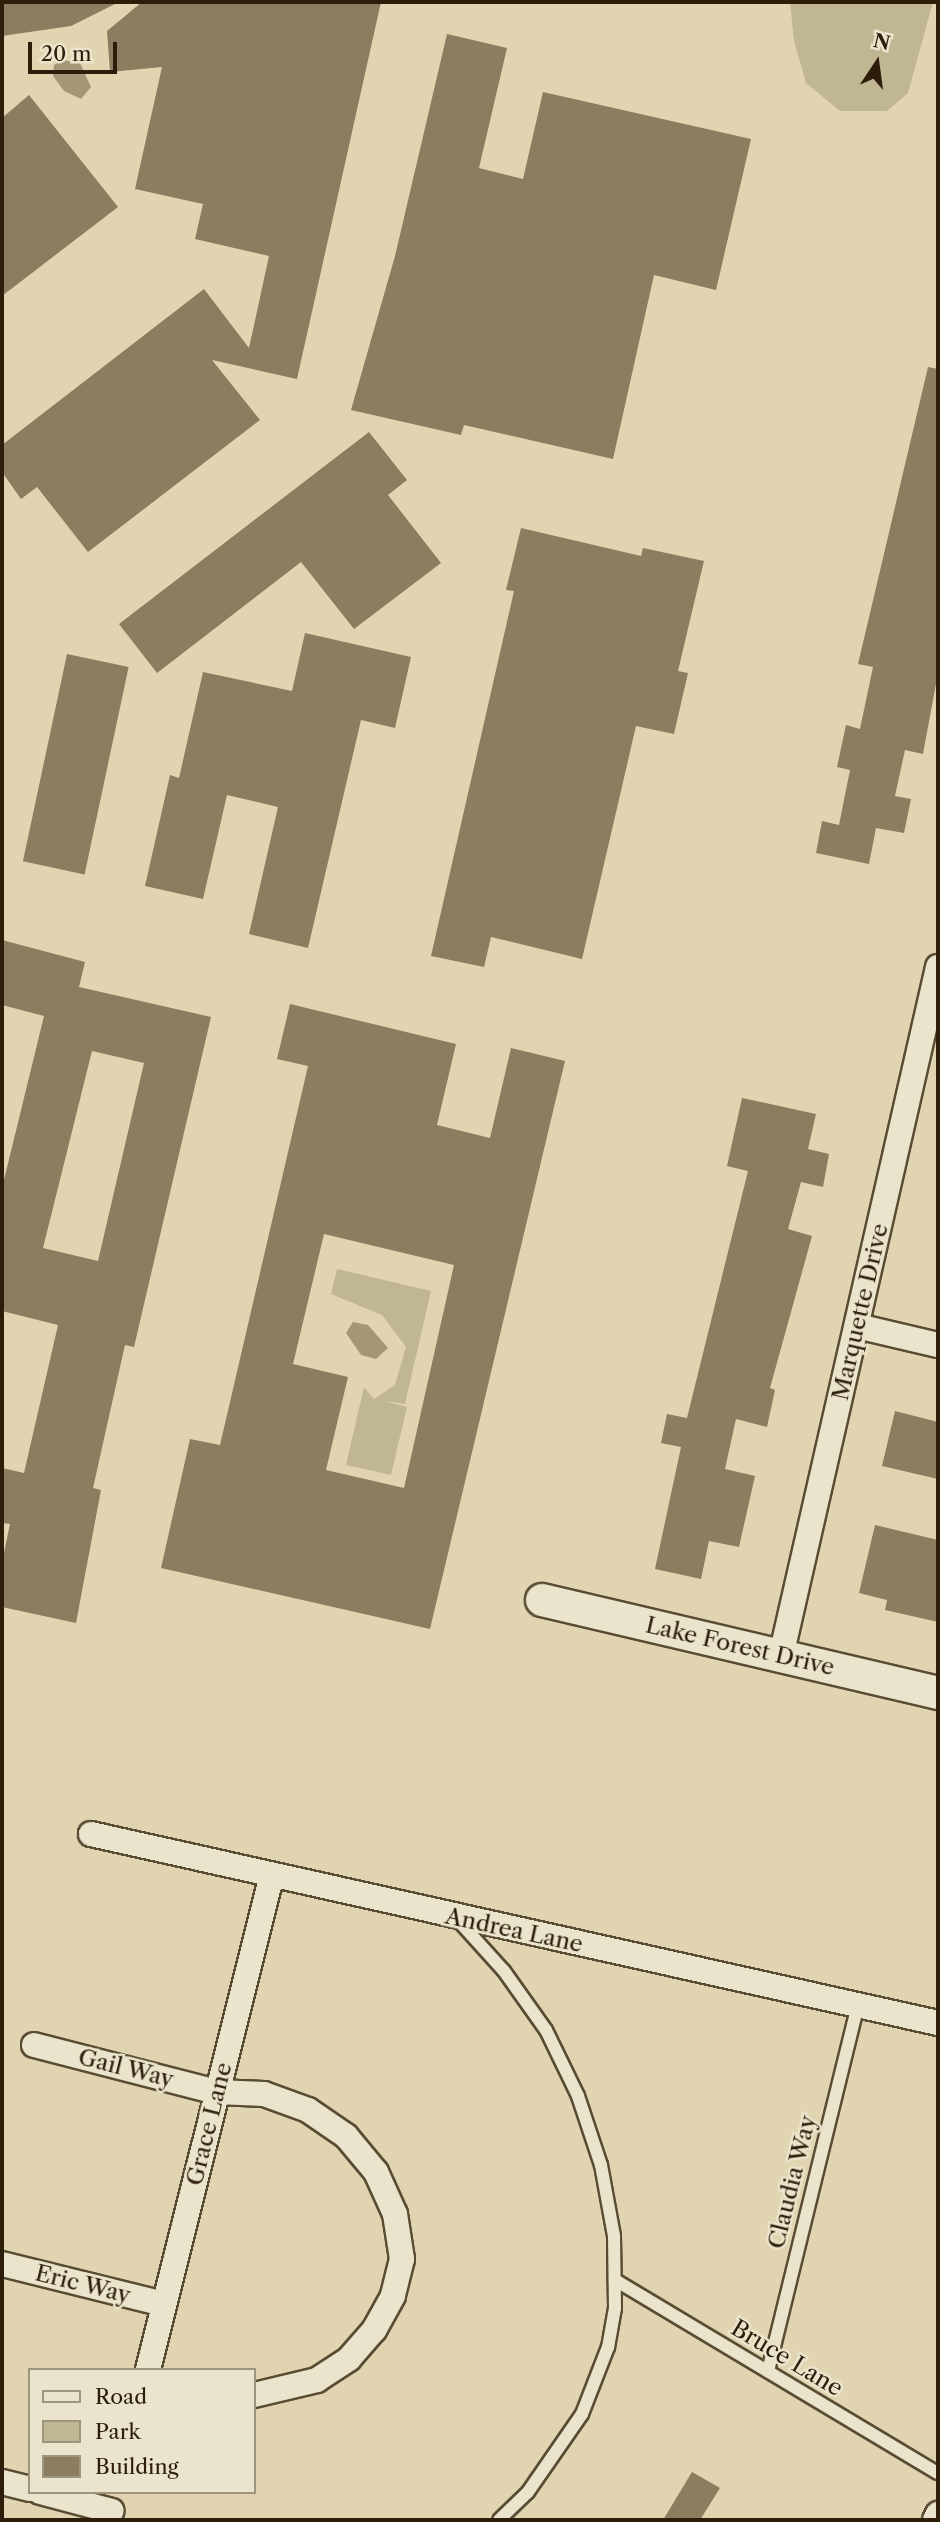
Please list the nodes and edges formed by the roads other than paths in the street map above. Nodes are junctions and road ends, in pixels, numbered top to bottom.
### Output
1 (938, 967) edge
2 (934, 1001) edge
3 (858, 1326) junction
4 (938, 1345) edge
5 (542, 1600) dead end
6 (781, 1656) junction
7 (938, 1693) edge
8 (91, 1834) dead end
9 (271, 1878) junction
10 (454, 1917) junction
11 (858, 2004) junction
12 (938, 2023) edge
13 (34, 2045) dead end
14 (218, 2092) junction
15 (2, 2264) edge
16 (615, 2280) junction
17 (164, 2304) junction
18 (148, 2368) edge
19 (768, 2371) junction
20 (256, 2395) edge
21 (938, 2473) edge
22 (2, 2482) edge
23 (28, 2488) edge
24 (49, 2494) edge
25 (113, 2508) edge
26 (938, 2514) edge
27 (499, 2520) edge
28 (935, 2520) edge

1 - 2 street, Marquette Drive
2 - 3 street, Marquette Drive
3 - 4 street
3 - 6 street, Marquette Drive
5 - 6 street, Lake Forest Drive
6 - 7 street, Lake Forest Drive
8 - 9 street, Andrea Lane
9 - 10 street, Andrea Lane
9 - 14 street, Grace Lane
10 - 11 street, Andrea Lane
10 - 16 lane
11 - 12 street, Andrea Lane
11 - 19 lane, Claudia Way
13 - 14 street, Gail Way
14 - 17 street, Grace Lane
14 - 20 street, Gail Way
15 - 17 street, Eric Way
16 - 19 lane, Bruce Lane
16 - 27 lane
17 - 18 street, Grace Lane
19 - 21 lane, Bruce Lane
22 - 23 street
24 - 25 street
26 - 28 street

